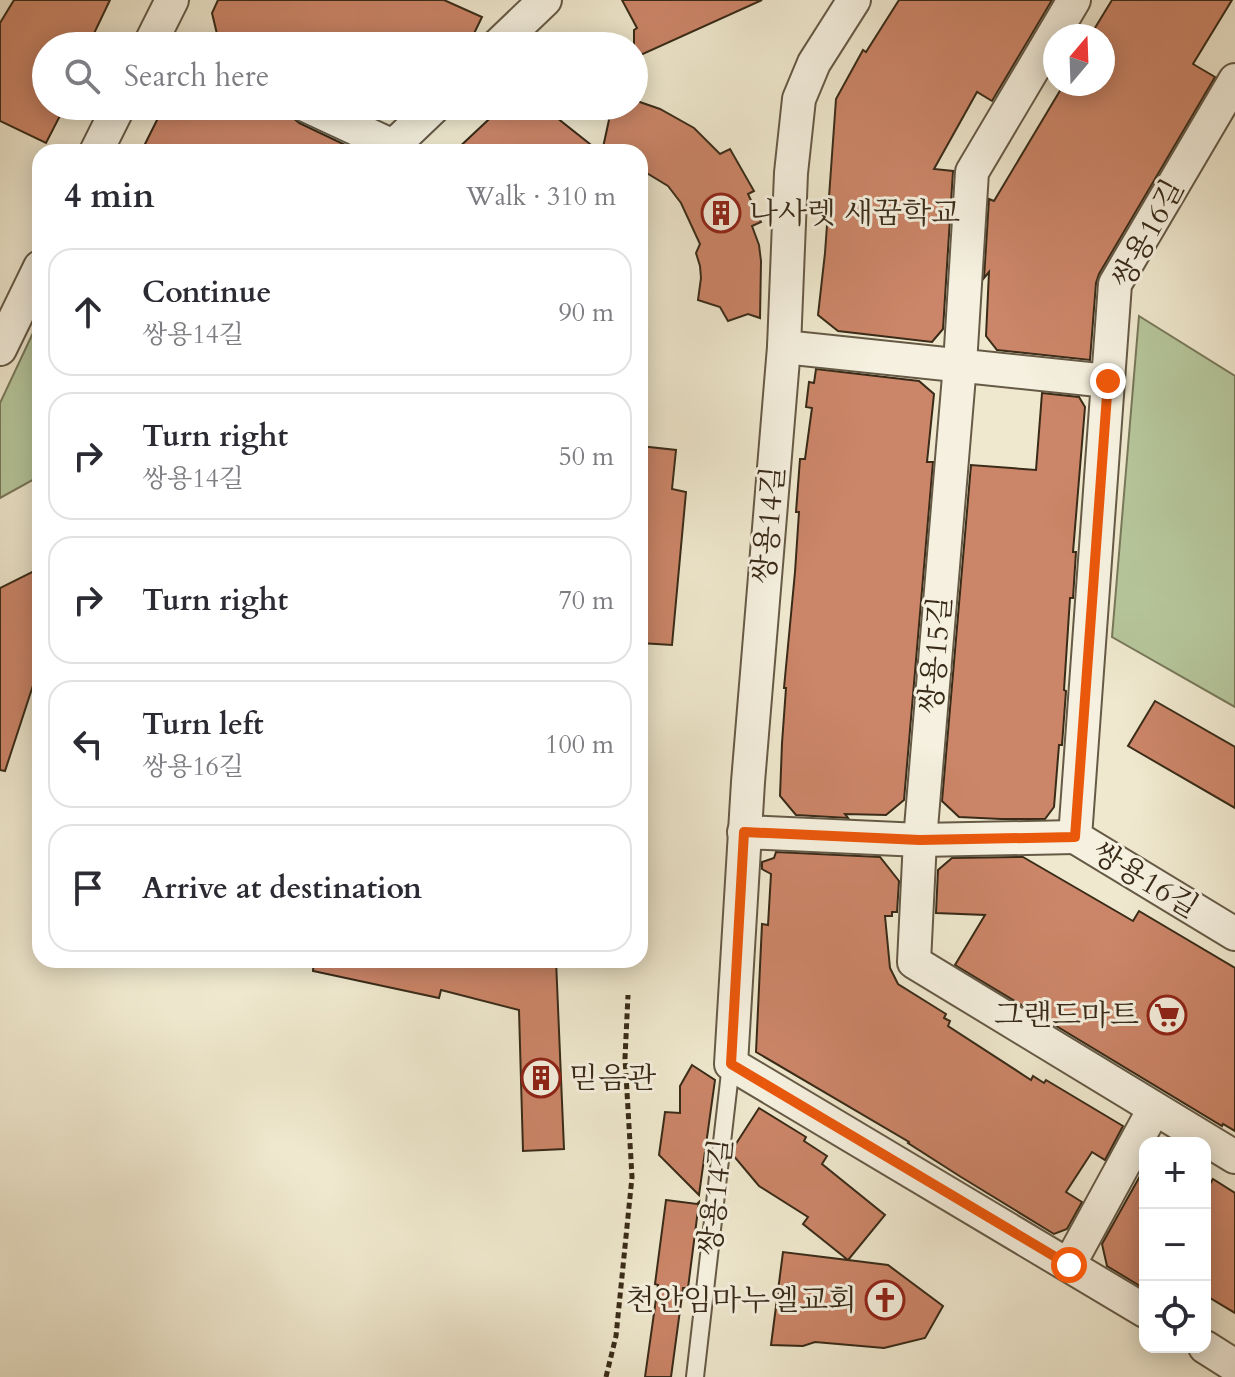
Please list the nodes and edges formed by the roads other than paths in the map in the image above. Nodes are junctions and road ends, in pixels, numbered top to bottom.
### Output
1 (172, 0) edge
2 (854, 0) edge
3 (1074, 0) edge
4 (537, 2) edge
5 (164, 32) edge
6 (510, 32) edge
7 (1235, 80) edge
8 (112, 120) edge
9 (334, 120) edge
10 (420, 120) edge
11 (100, 144) edge
12 (380, 144) edge
13 (395, 144) edge
14 (32, 283) edge
15 (784, 347) junction
16 (0, 349) edge
17 (960, 364) junction
18 (1108, 381) junction
19 (744, 832) junction
20 (1075, 837) junction
21 (920, 840) junction
22 (1235, 934) edge
23 (731, 1064) junction
24 (1154, 1109) junction
25 (1235, 1157) edge
26 (1069, 1265) junction
27 (1139, 1307) edge
28 (1211, 1351) edge
29 (1235, 1366) edge
30 (695, 1377) edge

1 - 5 street
2 - 15 street, 쌍용14길
3 - 17 street, 쌍용15길
4 - 6 street
7 - 18 street, 쌍용16길
8 - 11 street
9 - 12 street
10 - 13 street
14 - 16 street
15 - 17 street
15 - 19 street, 쌍용14길
17 - 18 street
17 - 21 street, 쌍용15길
18 - 20 street, 쌍용16길
19 - 21 street
19 - 23 street, 쌍용14길
20 - 21 street
20 - 22 street, 쌍용16길
21 - 24 street, 쌍용15길
23 - 26 street
23 - 30 lane, 쌍용14길
24 - 25 street, 쌍용15길
24 - 26 street
26 - 27 street
28 - 29 street

